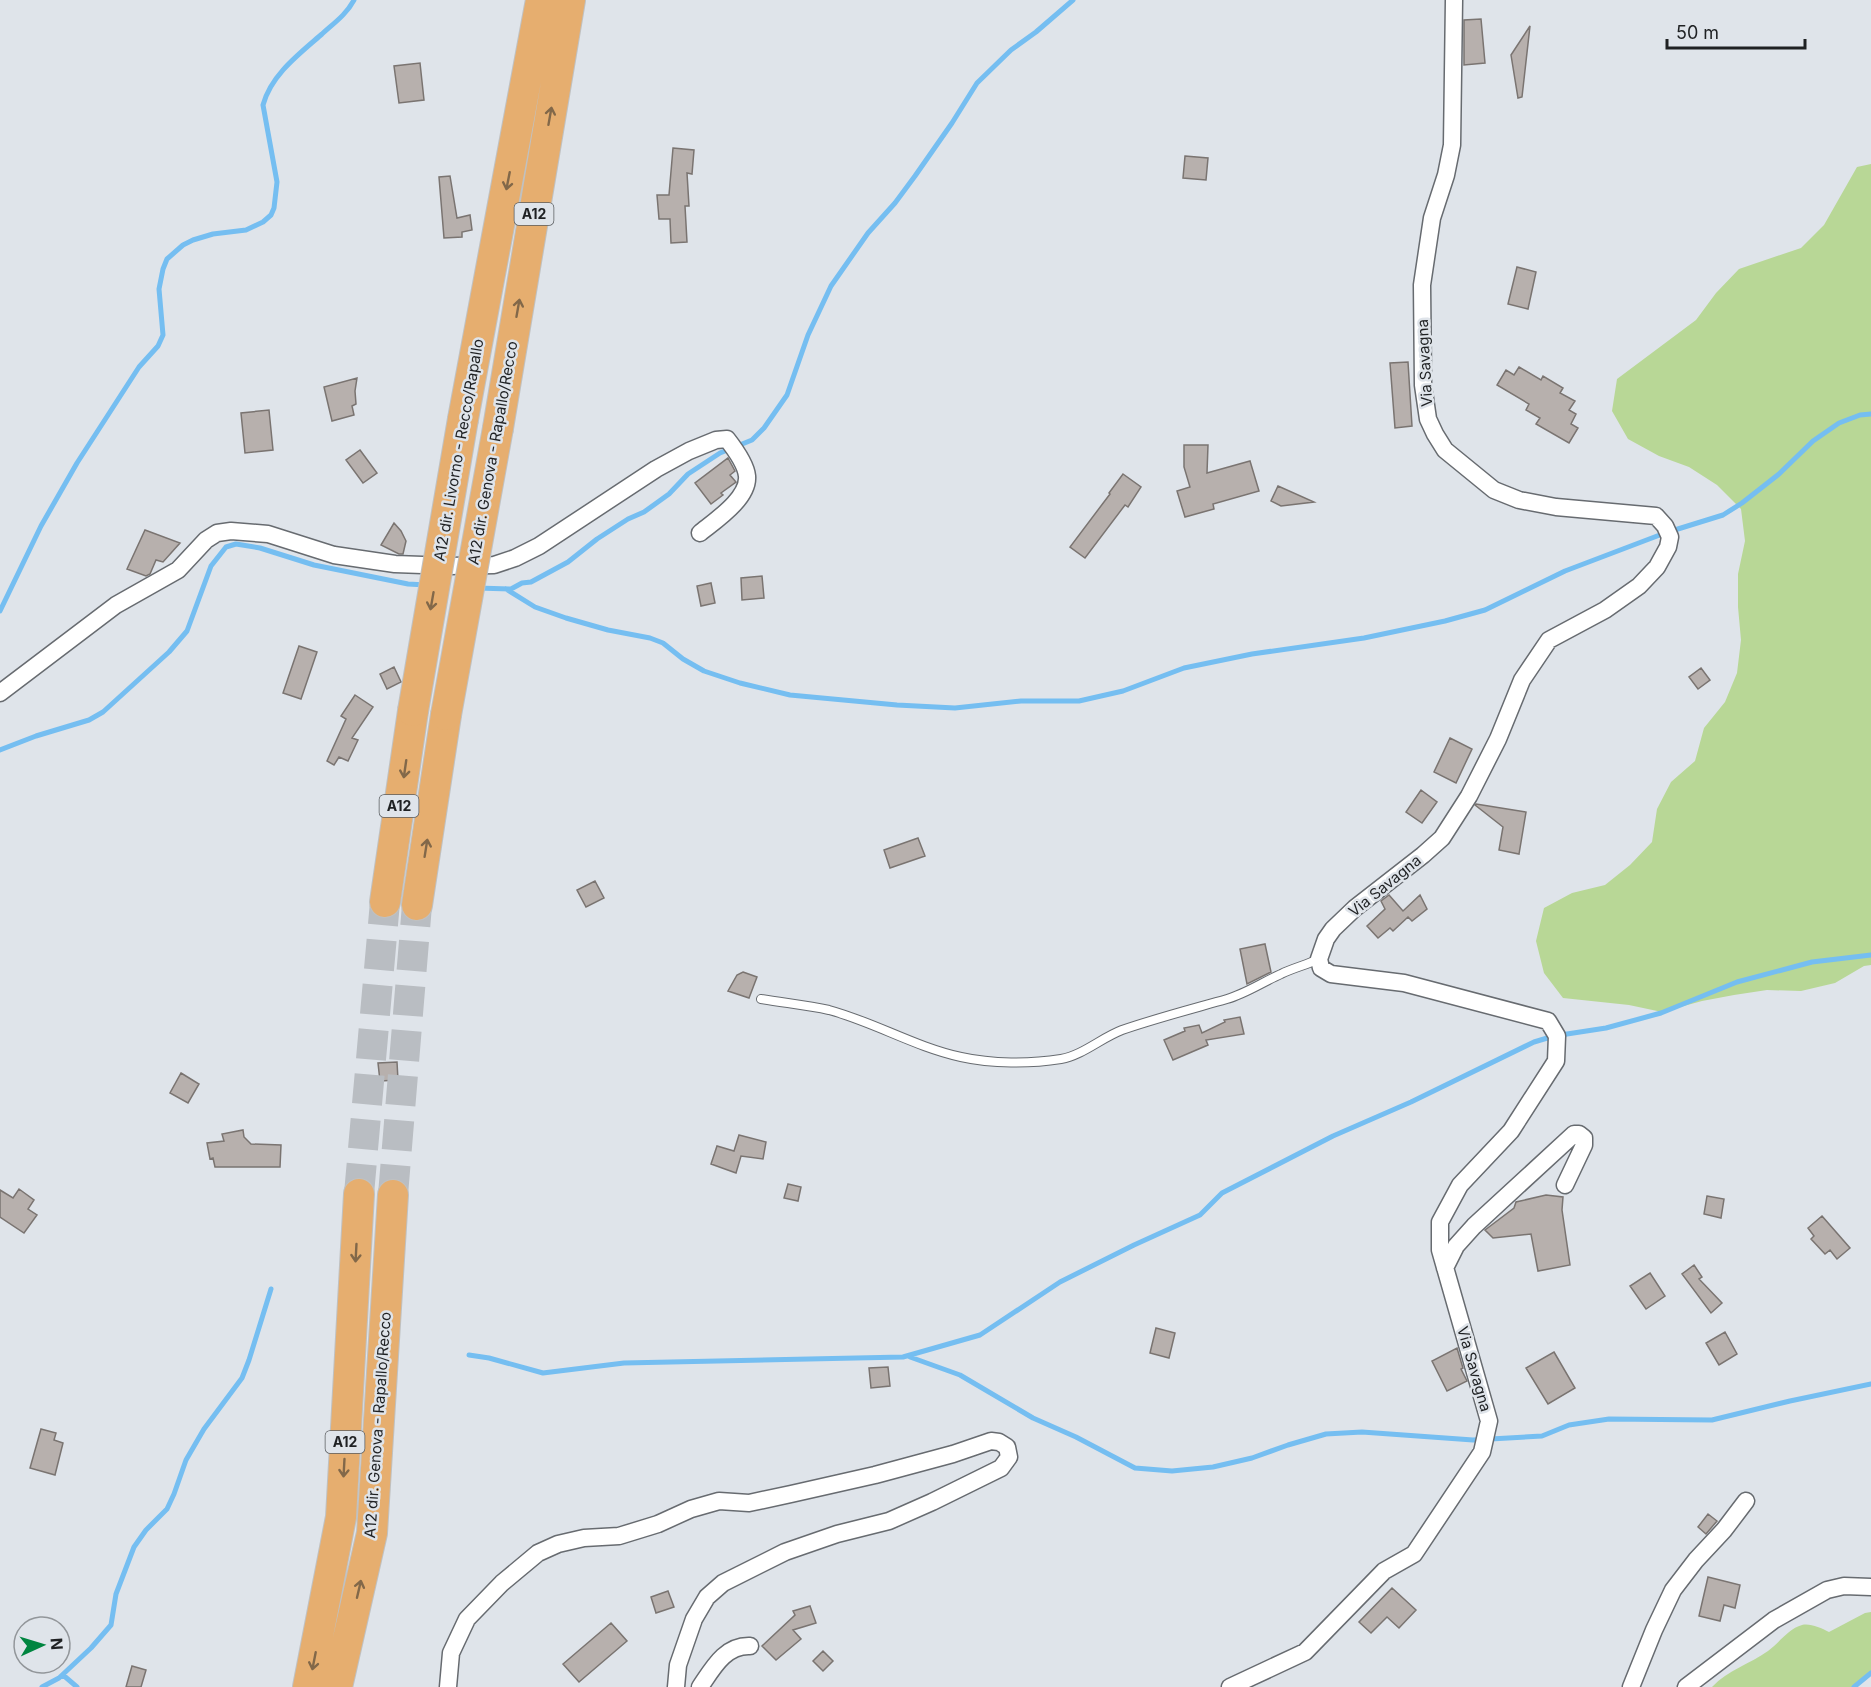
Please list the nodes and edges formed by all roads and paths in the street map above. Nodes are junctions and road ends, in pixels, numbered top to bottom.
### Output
1 (542, 0) edge
2 (570, 0) edge
3 (1454, 0) edge
4 (700, 533) dead end
5 (0, 693) edge
6 (385, 902) tunnel mouth
7 (417, 905) tunnel mouth
8 (1318, 959) junction
9 (761, 999) dead end
10 (1565, 1185) dead end
11 (359, 1194) tunnel mouth
12 (393, 1195) tunnel mouth
13 (1445, 1268) junction
14 (1746, 1501) dead end
15 (1871, 1587) edge
16 (750, 1646) dead end
17 (309, 1687) edge
18 (337, 1687) edge
19 (448, 1687) edge
20 (676, 1687) edge
21 (700, 1687) edge
22 (1230, 1687) edge
23 (1631, 1687) edge
24 (1686, 1687) edge

1 -> 6 highway, A12 dir. Livorno - Recco/Rapallo / A12, bridge
7 -> 2 highway, A12 dir. Genova - Rapallo/Recco / A12, bridge
3 - 8 street, Via Savagna
4 - 5 street
8 - 9 lane
8 - 13 street, Via Savagna
10 - 13 street
11 -> 17 highway, A12
18 -> 12 highway, A12 dir. Genova - Rapallo/Recco / A12
13 - 22 street, Via Savagna
14 - 23 street
15 - 24 street
16 - 21 street
19 - 20 street

